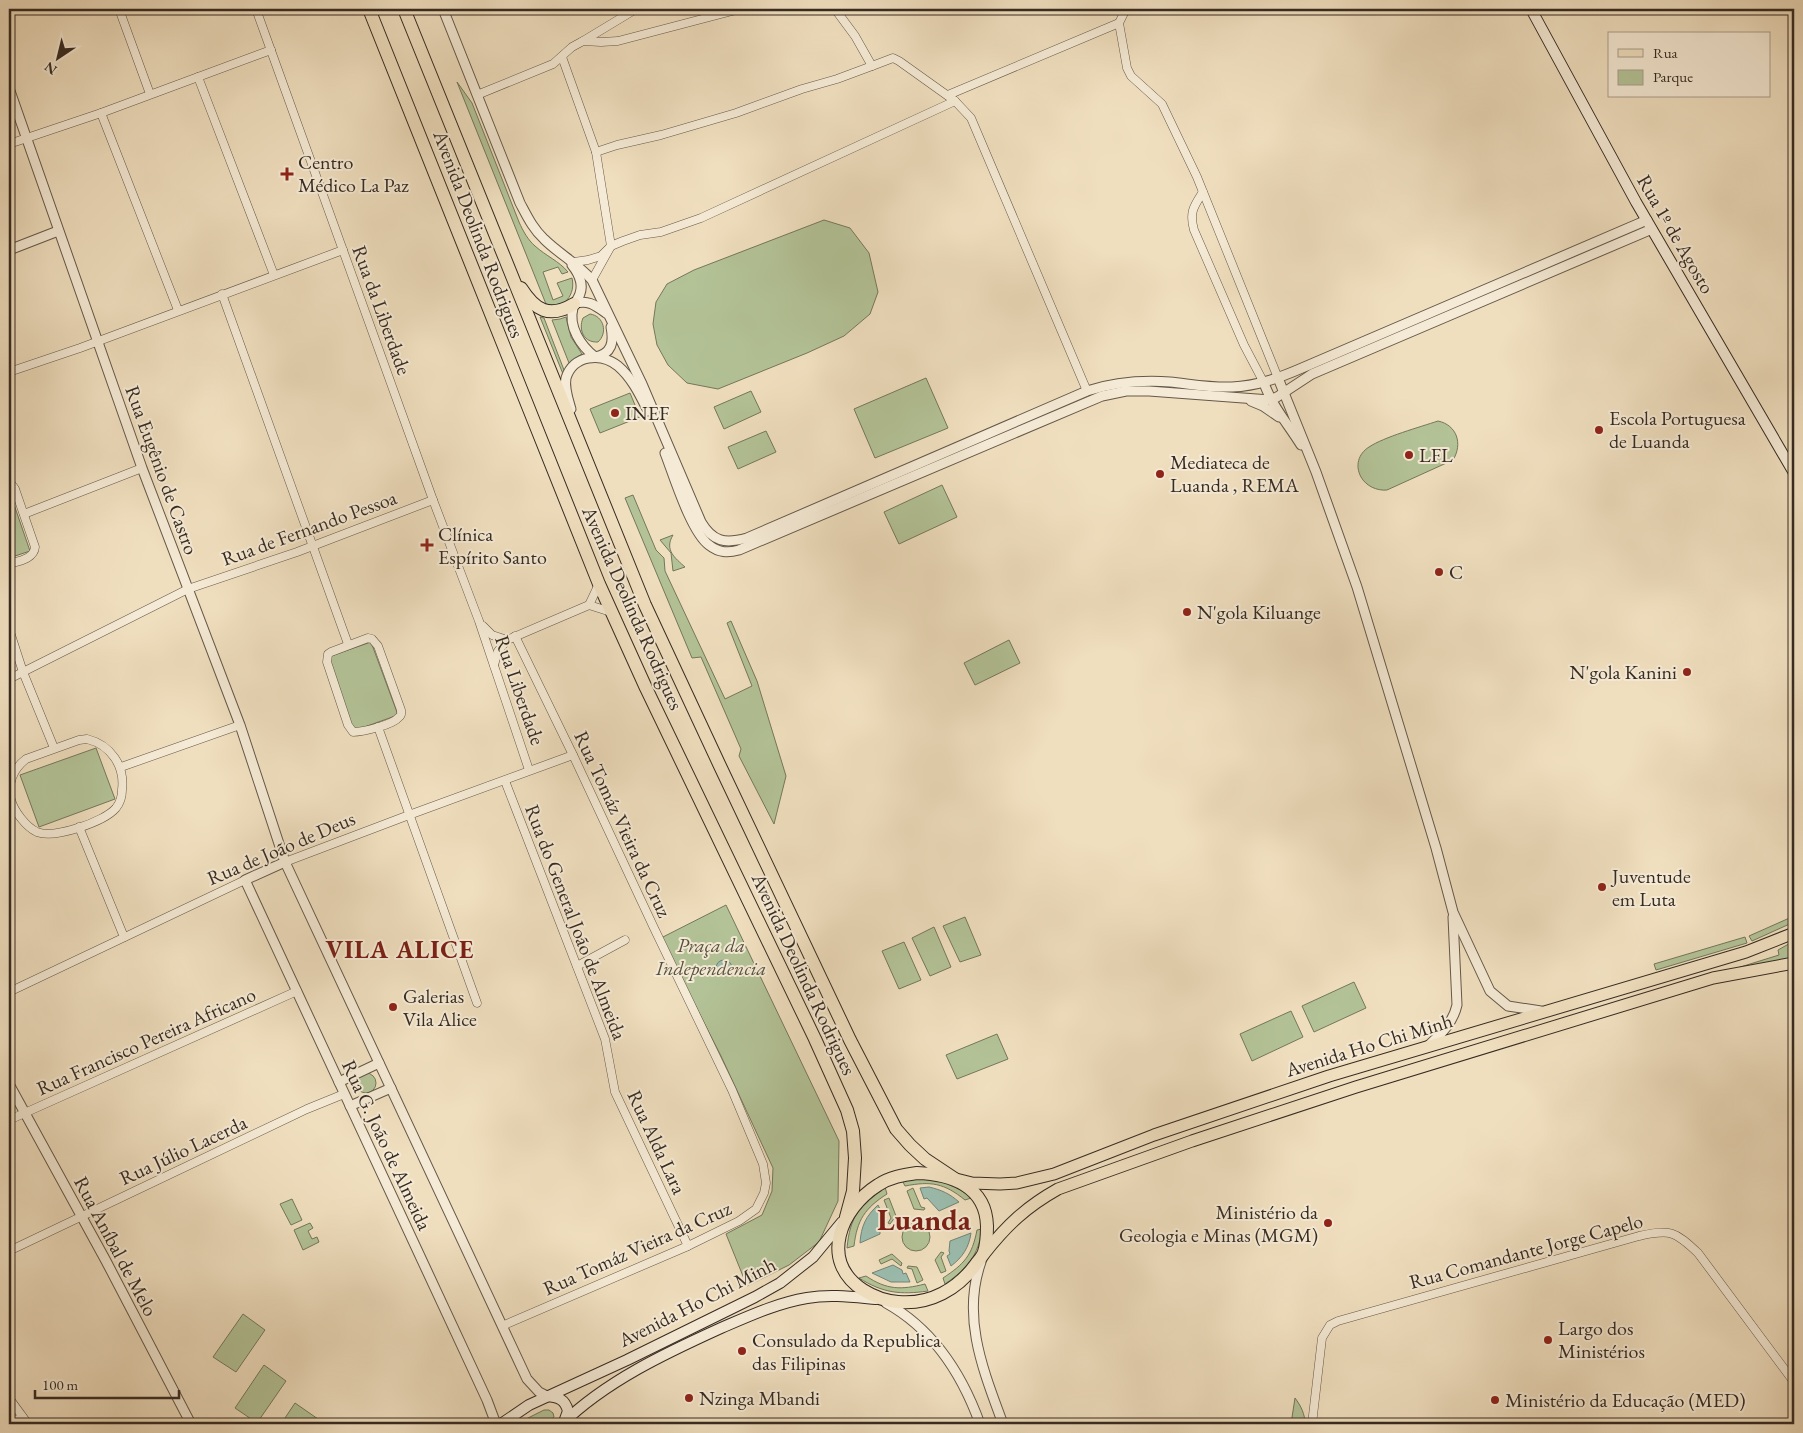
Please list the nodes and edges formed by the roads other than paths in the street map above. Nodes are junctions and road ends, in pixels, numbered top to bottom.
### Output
1 (119, 9) edge
2 (256, 9) edge
3 (369, 9) edge
4 (404, 9) edge
5 (443, 9) edge
6 (636, 9) edge
7 (740, 9) edge
8 (835, 9) edge
9 (1126, 9) edge
10 (1531, 9) edge
11 (1119, 23) junction
12 (583, 41) junction
13 (271, 50) junction
14 (562, 57) junction
15 (872, 66) junction
16 (198, 77) junction
17 (9, 88) edge
18 (150, 94) junction
19 (477, 95) junction
20 (948, 96) junction
21 (955, 101) junction
22 (101, 113) junction
23 (26, 139) junction
24 (9, 144) edge
25 (596, 152) junction
26 (1203, 192) junction
27 (1647, 220) junction
28 (1652, 229) junction
29 (58, 231) junction
30 (611, 246) junction
31 (9, 250) edge
32 (343, 250) junction
33 (564, 255) junction
34 (574, 262) junction
35 (507, 266) junction
36 (274, 275) junction
37 (592, 280) junction
38 (222, 294) junction
39 (574, 304) junction
40 (178, 310) junction
41 (608, 315) junction
42 (97, 341) junction
43 (595, 357) junction
44 (9, 372) edge
45 (1278, 378) junction
46 (1264, 383) junction
47 (1087, 391) junction
48 (1284, 392) junction
49 (1239, 398) junction
50 (1270, 400) junction
51 (1290, 427) junction
52 (579, 446) junction
53 (142, 468) junction
54 (1316, 472) junction
55 (1794, 473) edge
56 (9, 481) edge
57 (432, 500) junction
58 (24, 514) junction
59 (312, 545) junction
60 (9, 564) edge
61 (599, 584) junction
62 (188, 589) junction
63 (589, 605) junction
64 (611, 612) junction
65 (479, 621) junction
66 (9, 629) edge
67 (511, 638) junction
68 (348, 644) junction
69 (494, 665) junction
70 (23, 672) junction
71 (9, 679) edge
72 (240, 725) junction
73 (378, 727) junction
74 (54, 748) junction
75 (574, 755) junction
76 (121, 767) junction
77 (529, 770) junction
78 (505, 781) junction
79 (11, 806) edge
80 (410, 815) junction
81 (79, 828) junction
82 (285, 862) junction
83 (245, 880) junction
84 (1453, 912) junction
85 (1794, 933) edge
86 (124, 937) junction
87 (625, 940) dead end
88 (1794, 963) edge
89 (577, 966) junction
90 (9, 992) edge
91 (297, 992) junction
92 (477, 1003) dead end
93 (1548, 1012) junction
94 (1427, 1048) junction
95 (379, 1063) junction
96 (613, 1077) joint
97 (339, 1082) junction
98 (9, 1084) edge
99 (391, 1088) junction
100 (344, 1094) junction
101 (350, 1106) junction
102 (24, 1113) junction
103 (9, 1120) edge
104 (955, 1179) junction
105 (81, 1216) junction
106 (846, 1217) junction
107 (688, 1246) junction
108 (9, 1251) edge
109 (984, 1254) junction
110 (879, 1299) junction
111 (502, 1326) junction
112 (1794, 1382) edge
113 (547, 1396) junction
114 (9, 1398) edge
115 (22, 1416) junction
116 (12, 1424) edge
117 (28, 1424) edge
118 (192, 1424) edge
119 (496, 1424) edge
120 (501, 1424) edge
121 (562, 1424) edge
122 (980, 1424) edge
123 (1003, 1424) edge
124 (1312, 1424) edge

1 - 18 street
2 - 13 street, Rua da Liberdade
3 - 61 highway, Avenida Deolinda Rodrigues
4 - 35 highway, Avenida Deolinda Rodrigues
5 - 19 street
6 - 12 street
7 - 12 street
8 - 15 street
9 - 11 street
10 - 27 main road, Rua 1º de Agosto
11 - 20 street
11 - 26 street
12 - 14 street
13 - 16 street
13 - 32 street, Rua da Liberdade
14 - 19 street
14 - 25 street
15 - 20 street
15 - 25 street
16 - 18 street
16 - 36 street
17 - 23 street, Rua Eugênio de Castro
18 - 22 street
19 - 33 street
20 - 21 street
21 - 30 street
21 - 47 street
22 - 23 street
22 - 40 street
23 - 24 street
23 - 29 street, Rua Eugênio de Castro
25 - 30 street
26 - 45 street
26 - 46 street
27 - 28 main road, Rua 1º de Agosto
27 - 45 street
28 - 48 street
28 - 55 main road, Rua 1º de Agosto
29 - 31 street
29 - 42 street, Rua Eugênio de Castro
30 - 34 street
30 - 37 street
32 - 36 street
32 - 57 street, Rua da Liberdade
33 - 34 street
33 - 39 street
34 - 37 street
35 - 39 highway
35 - 52 highway, Avenida Deolinda Rodrigues
36 - 38 street
37 - 41 street
38 - 40 street
38 - 59 street
39 - 41 street
39 - 43 street
40 - 42 street
41 - 43 street
41 - 47 street
42 - 44 street
42 - 53 street, Rua Eugênio de Castro
43 - 49 street
43 - 52 street
45 - 46 street
45 - 48 street
46 - 47 street
46 - 50 street
48 - 50 street
48 - 54 street
49 - 50 street
49 - 51 street
50 - 51 street
51 - 54 street
52 - 104 highway, Avenida Deolinda Rodrigues
53 - 58 street
53 - 62 street, Rua Eugênio de Castro
54 - 84 street
56 - 58 street
57 - 59 street, Rua de Fernando Pessoa
57 - 65 street, Rua da Liberdade
58 - 60 street
59 - 62 street, Rua de Fernando Pessoa
59 - 68 street
61 - 63 street
61 - 64 highway, Avenida Deolinda Rodrigues
62 - 70 street, Rua de Fernando Pessoa
62 - 72 street, Rua Eugênio de Castro
63 - 64 street
63 - 67 street
64 - 106 highway, Avenida Deolinda Rodrigues
65 - 67 street
65 - 69 street, Rua Liberdade
66 - 70 street
67 - 69 street
67 - 75 street, Rua Tomáz Vieira da Cruz
68 - 73 street
68 - 73 street
69 - 77 street, Rua Liberdade
70 - 71 street, Rua de Fernando Pessoa
70 - 74 street
72 - 76 street
72 - 82 street, Rua Eugênio de Castro
73 - 80 street
74 - 76 street
74 - 79 street
75 - 77 street, Rua de João de Deus
75 - 107 street, Rua Tomáz Vieira da Cruz
76 - 81 street
77 - 78 street, Rua de João de Deus
78 - 80 street, Rua de João de Deus
78 - 89 street, Rua do General João de Almeida
79 - 81 street
80 - 82 street, Rua de João de Deus
80 - 92 street
81 - 86 street
82 - 83 street, Rua de João de Deus
82 - 95 street, Rua G. João de Almeida
83 - 86 street, Rua de João de Deus
83 - 91 street, Rua G. João de Almeida
84 - 93 street
84 - 94 street
85 - 93 main road, Avenida Ho Chi Minh
86 - 90 street, Rua de João de Deus
87 - 89 street
88 - 109 main road, Avenida Ho Chi Minh
89 - 96 street, Rua do General João de Almeida
91 - 97 street, Rua G. João de Almeida
91 - 102 street, Rua Francisco Pereira Africano
93 - 94 main road, Avenida Ho Chi Minh
94 - 104 main road, Avenida Ho Chi Minh
95 - 97 street
95 - 99 street, Rua G. João de Almeida
96 - 107 street, Rua Alda Lara
97 - 100 street, Rua G. João de Almeida
98 - 102 street, Rua Aníbal de Melo
99 - 101 street
99 - 111 street, Rua G. João de Almeida
100 - 101 street, Rua G. João de Almeida
100 - 105 street, Rua Júlio Lacerda
101 - 119 street, Rua G. João de Almeida
102 - 103 street, Rua Francisco Pereira Africano
102 - 105 street, Rua Aníbal de Melo
104 - 106 highway
104 - 109 highway
105 - 108 street, Rua Júlio Lacerda
105 - 118 street, Rua Aníbal de Melo
106 - 110 highway
106 - 113 main road, Avenida Ho Chi Minh
107 - 111 street, Rua Tomáz Vieira da Cruz
109 - 110 highway
109 - 123 street
110 - 121 main road, Avenida Ho Chi Minh
110 - 122 street
111 - 113 street, Rua G. João de Almeida
112 - 124 street, Rua Comandante Jorge Capelo
113 - 120 main road
113 - 121 main road
114 - 115 street
115 - 116 street
115 - 117 street

